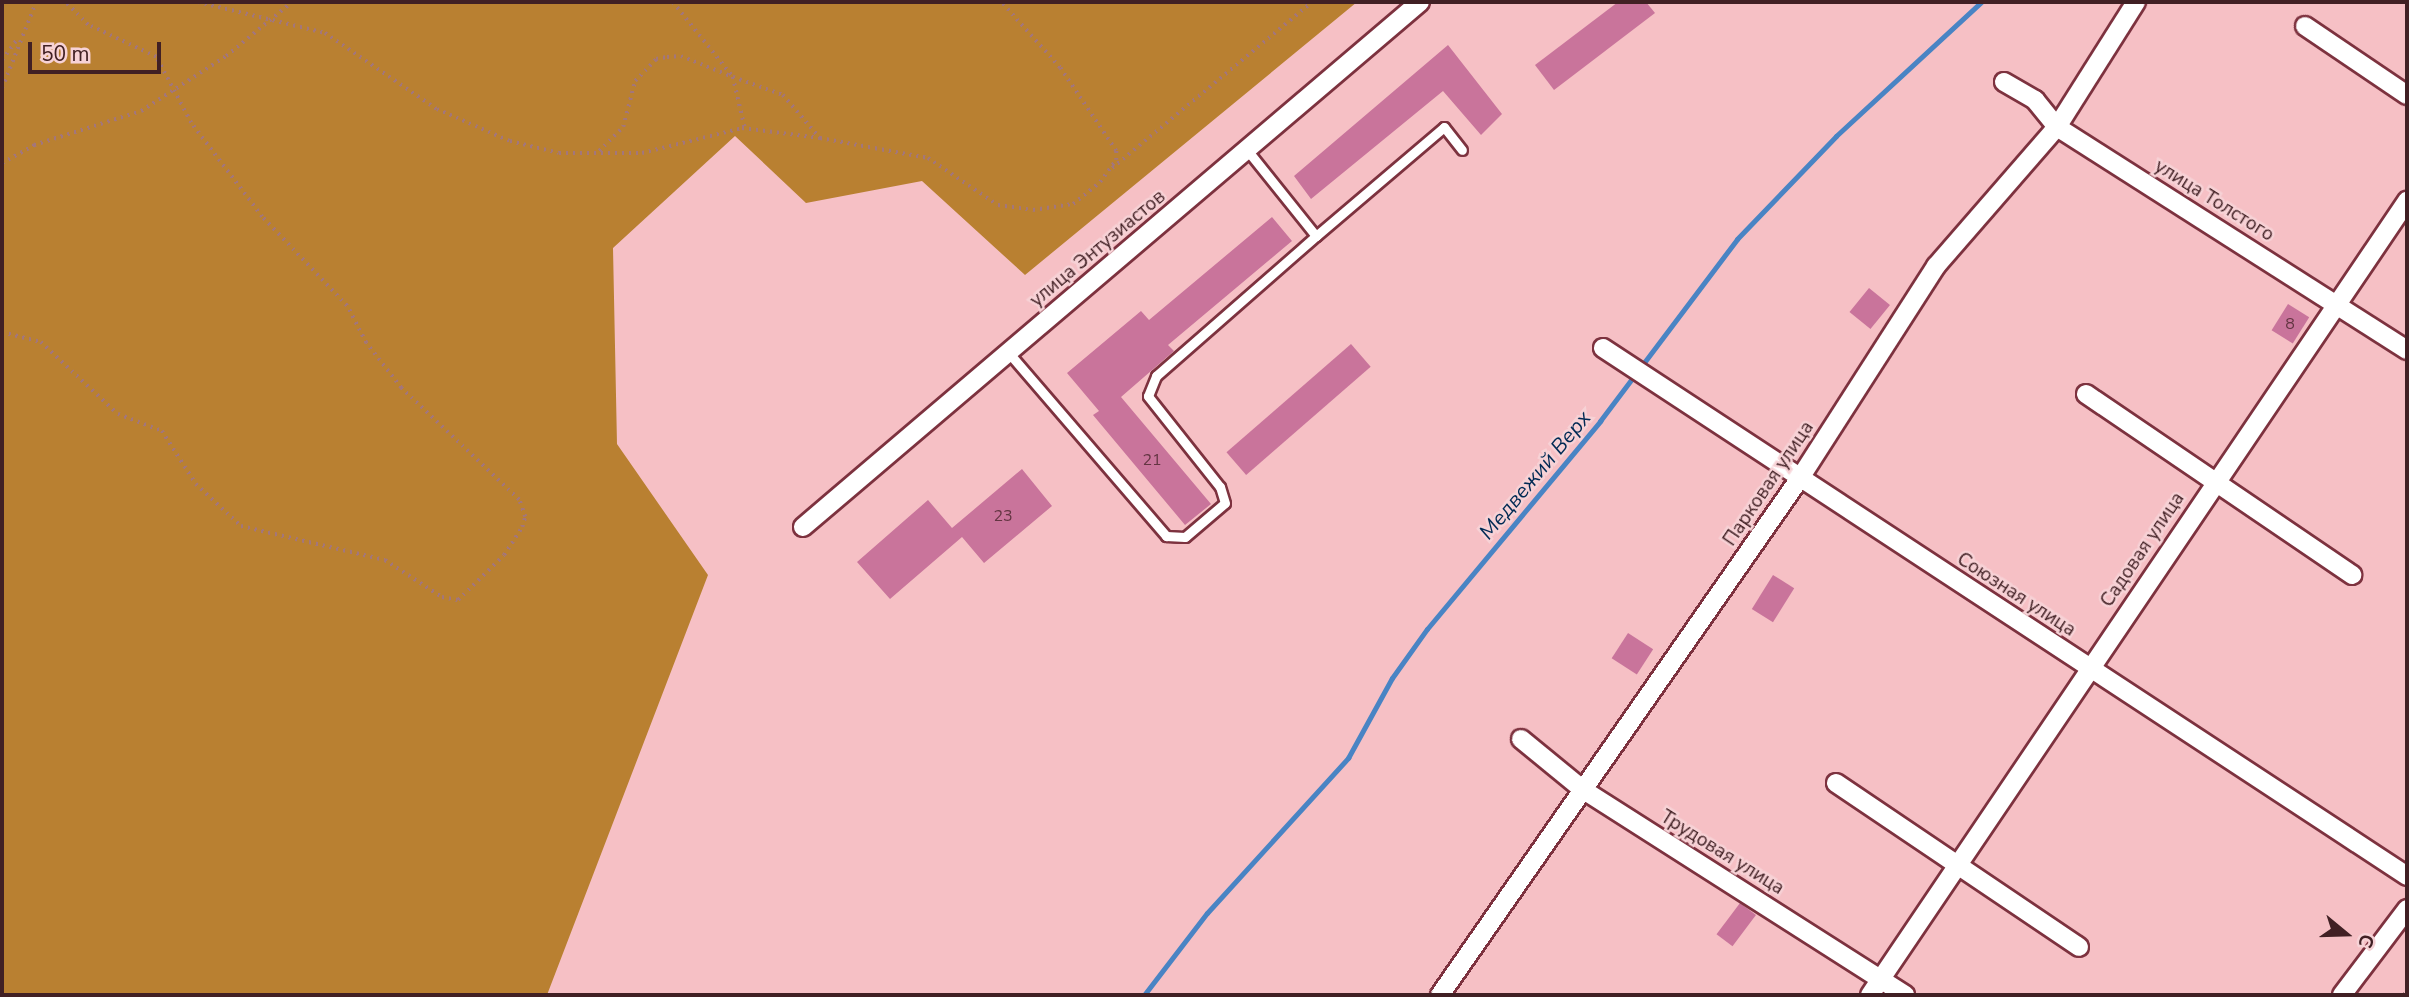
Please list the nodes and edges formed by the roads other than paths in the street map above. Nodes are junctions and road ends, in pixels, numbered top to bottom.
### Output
1 (1420, 2) edge
2 (2136, 2) edge
3 (2305, 26) dead end
4 (2004, 82) dead end
5 (2407, 94) edge
6 (2057, 127) junction
7 (1247, 150) junction
8 (1462, 150) dead end
9 (2407, 201) edge
10 (1316, 236) junction
11 (2335, 304) junction
12 (1603, 348) dead end
13 (2407, 351) edge
14 (1008, 352) junction
15 (2086, 394) dead end
16 (1800, 478) junction
17 (2216, 479) junction
18 (803, 527) dead end
19 (2352, 575) dead end
20 (2088, 668) junction
21 (1521, 739) dead end
22 (1836, 783) dead end
23 (1582, 789) junction
24 (1957, 861) junction
25 (2407, 876) edge
26 (2407, 909) edge
27 (2079, 947) dead end
28 (1881, 979) junction
29 (1440, 995) edge
30 (1870, 995) edge
31 (1905, 995) edge
32 (2342, 995) edge

1 - 7 street, улица Энтузиастов
2 - 6 street, Парковая улица
3 - 5 street
4 - 6 street, улица Толстого
6 - 11 street, улица Толстого
6 - 16 street, Парковая улица
7 - 10 lane
7 - 14 street, улица Энтузиастов
8 - 10 lane
9 - 11 street, Садовая улица
10 - 14 lane
11 - 13 street, улица Толстого
11 - 17 street, Садовая улица
12 - 16 street, Союзная улица
14 - 18 street, улица Энтузиастов
15 - 17 street
16 - 20 street, Союзная улица
16 - 23 street, Парковая улица
17 - 19 street
17 - 20 street, Садовая улица
20 - 24 street, Садовая улица
20 - 25 street, Союзная улица
21 - 23 street, Трудовая улица
22 - 24 street
23 - 28 street, Трудовая улица
23 - 29 street, Парковая улица
24 - 27 street
24 - 28 street, Садовая улица
26 - 32 street
28 - 30 street, Садовая улица
28 - 31 street, Трудовая улица

